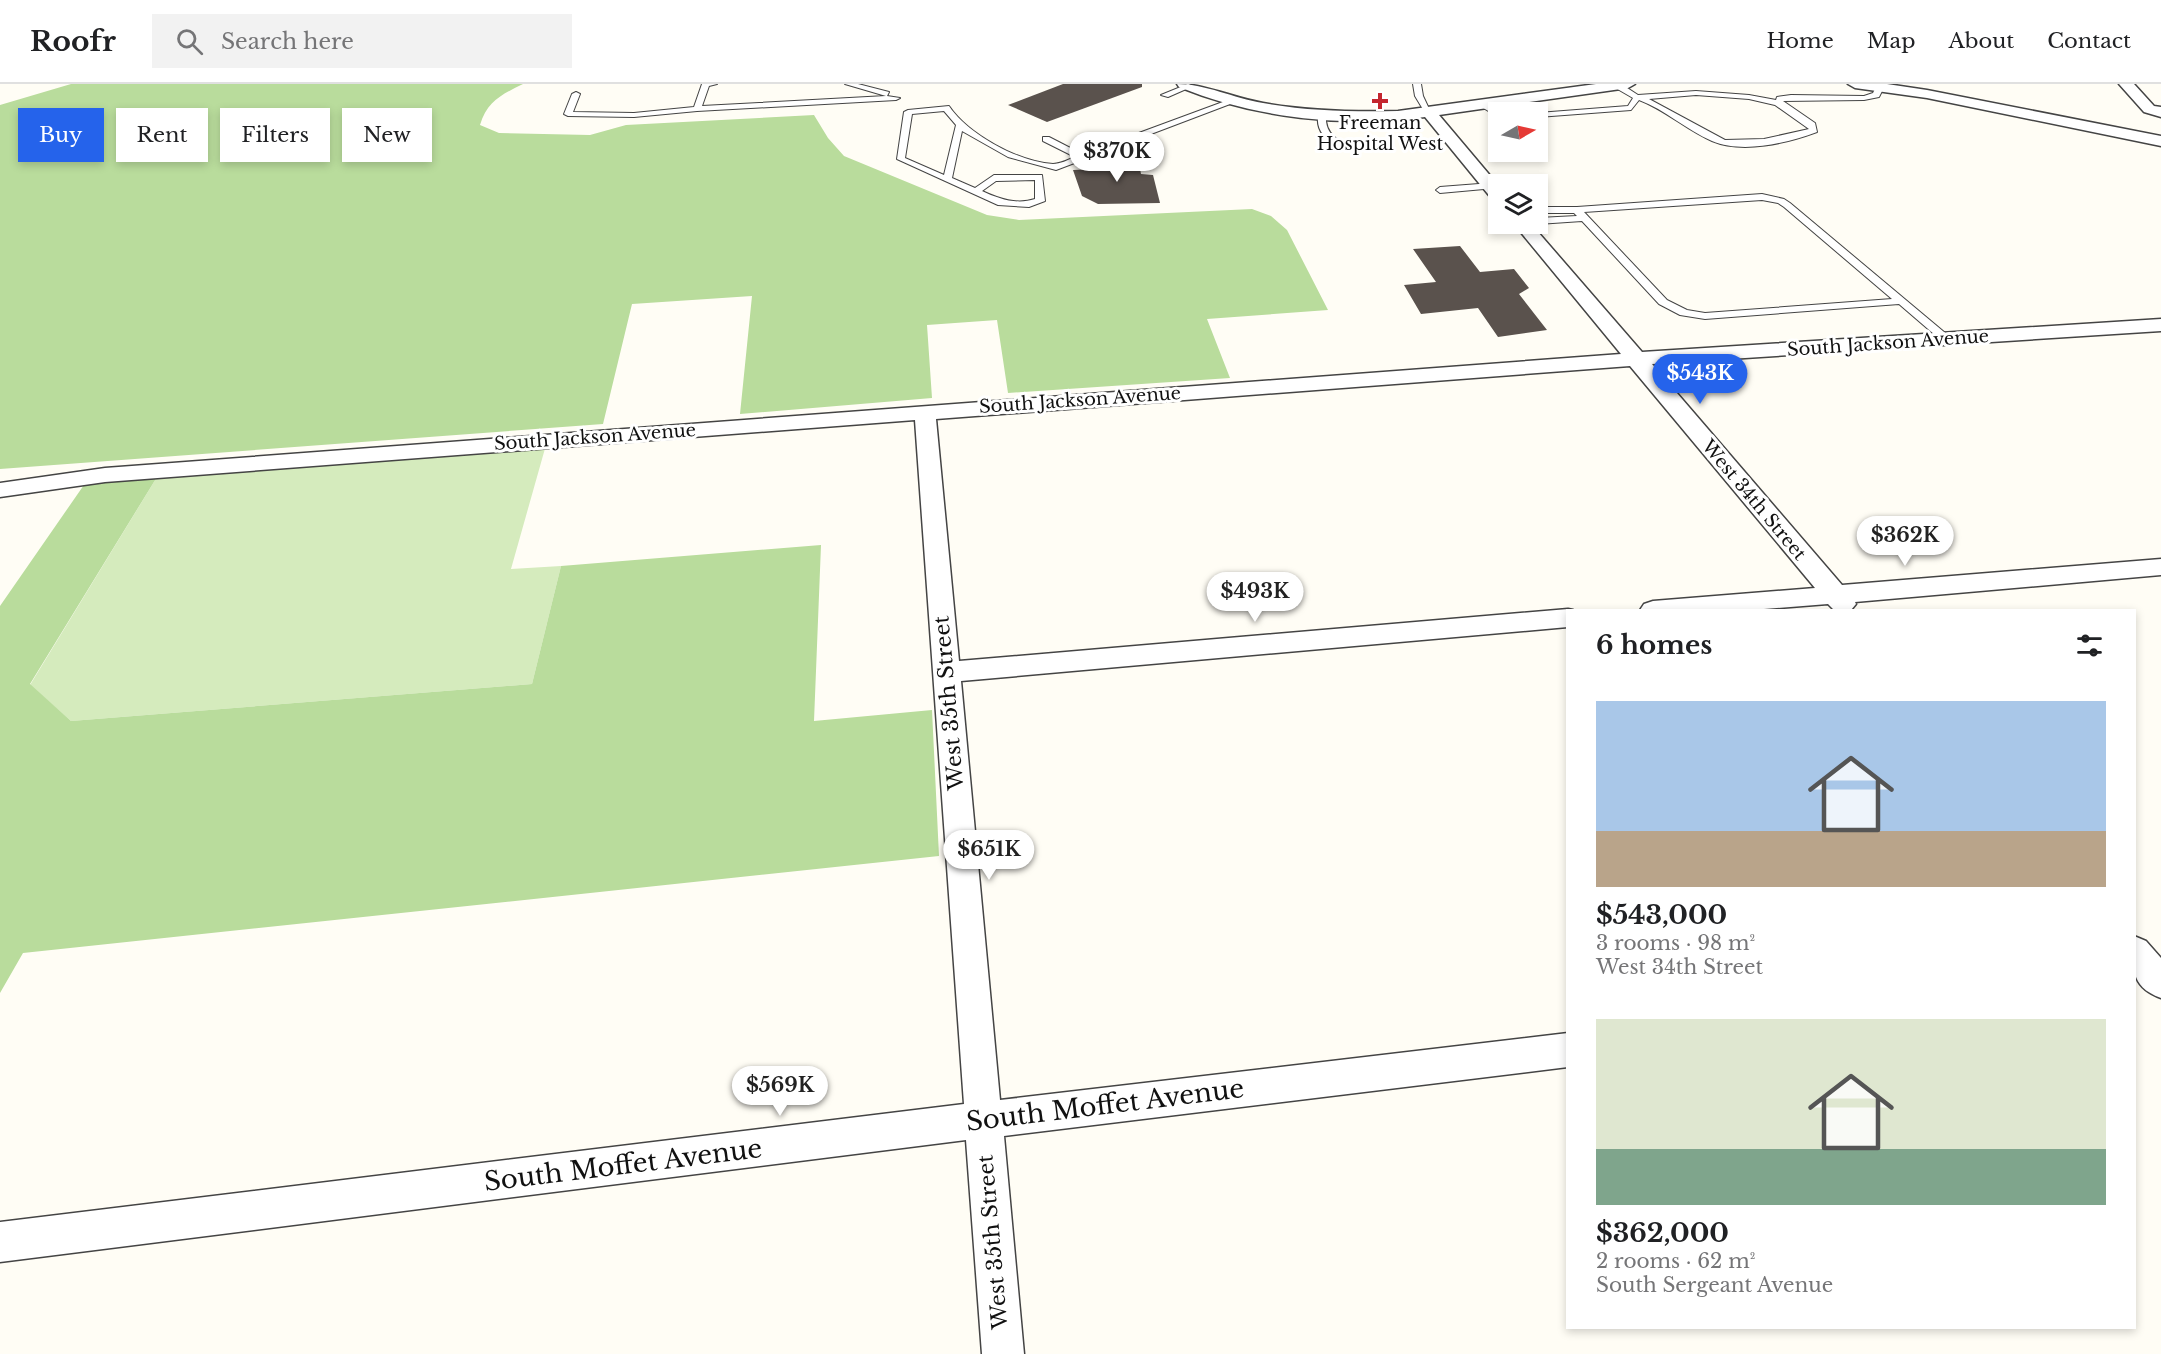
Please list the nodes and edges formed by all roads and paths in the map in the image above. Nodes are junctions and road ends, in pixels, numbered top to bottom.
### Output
1 (706, 84) edge
2 (713, 84) edge
3 (849, 84) edge
4 (1417, 84) edge
5 (1855, 84) edge
6 (2126, 84) edge
7 (1186, 85) edge
8 (1622, 85) edge
9 (1880, 87) junction
10 (576, 94) dead end
11 (1165, 95) dead end
12 (1637, 97) junction
13 (896, 98) junction
14 (1234, 101) junction
15 (1778, 103) junction
16 (1483, 104) junction
17 (1488, 107) edge
18 (698, 109) junction
19 (922, 109) junction
20 (1428, 111) junction
21 (2161, 112) edge
22 (1322, 114) junction
23 (1548, 115) edge
24 (959, 127) junction
25 (1046, 140) dead end
26 (2161, 141) edge
27 (1357, 149) dead end
28 (1083, 158) junction
29 (947, 179) junction
30 (1488, 182) edge
31 (1440, 190) dead end
32 (1488, 190) edge
33 (977, 191) junction
34 (1548, 210) edge
35 (1577, 210) junction
36 (1584, 218) junction
37 (1548, 220) edge
38 (1530, 234) edge
39 (1900, 301) junction
40 (2161, 325) edge
41 (1946, 339) junction
42 (1635, 359) junction
43 (925, 411) junction
44 (0, 489) edge
45 (2161, 567) edge
46 (1841, 603) edge
47 (1680, 609) edge
48 (1566, 618) edge
49 (947, 672) junction
50 (2136, 954) edge
51 (2154, 981) edge
52 (1566, 1050) edge
53 (983, 1120) junction
54 (0, 1242) edge
55 (1003, 1354) edge

1 - 2 lane
1 - 18 lane
3 - 13 lane
4 - 20 lane
5 - 9 street
6 - 21 street
7 - 11 lane
7 - 14 street
8 - 12 lane
8 - 16 street
9 - 15 lane
9 - 26 street
10 - 18 lane
12 - 15 lane
12 - 15 lane
12 - 23 lane
13 - 18 lane
13 - 19 lane
14 - 22 street
14 - 28 lane
16 - 17 lane
16 - 20 street
19 - 24 lane
19 - 29 lane
20 - 22 street
20 - 30 street
22 - 27 lane
24 - 28 lane
24 - 29 lane
25 - 28 lane
29 - 33 lane
31 - 32 lane
33 - 33 lane
34 - 35 lane
35 - 36 lane
35 - 39 lane
36 - 37 lane
36 - 39 lane
38 - 42 street, West 34th Street
39 - 41 lane
40 - 41 street, South Jackson Avenue
41 - 42 street, South Jackson Avenue
42 - 43 street, South Jackson Avenue
42 - 46 street, West 34th Street
43 - 44 street, South Jackson Avenue
43 - 49 street, West 35th Street
45 - 46 street
46 - 47 street
48 - 49 street
49 - 53 street, West 35th Street
50 - 51 street
52 - 53 street, South Moffet Avenue
53 - 54 street, South Moffet Avenue
53 - 55 street, West 35th Street

